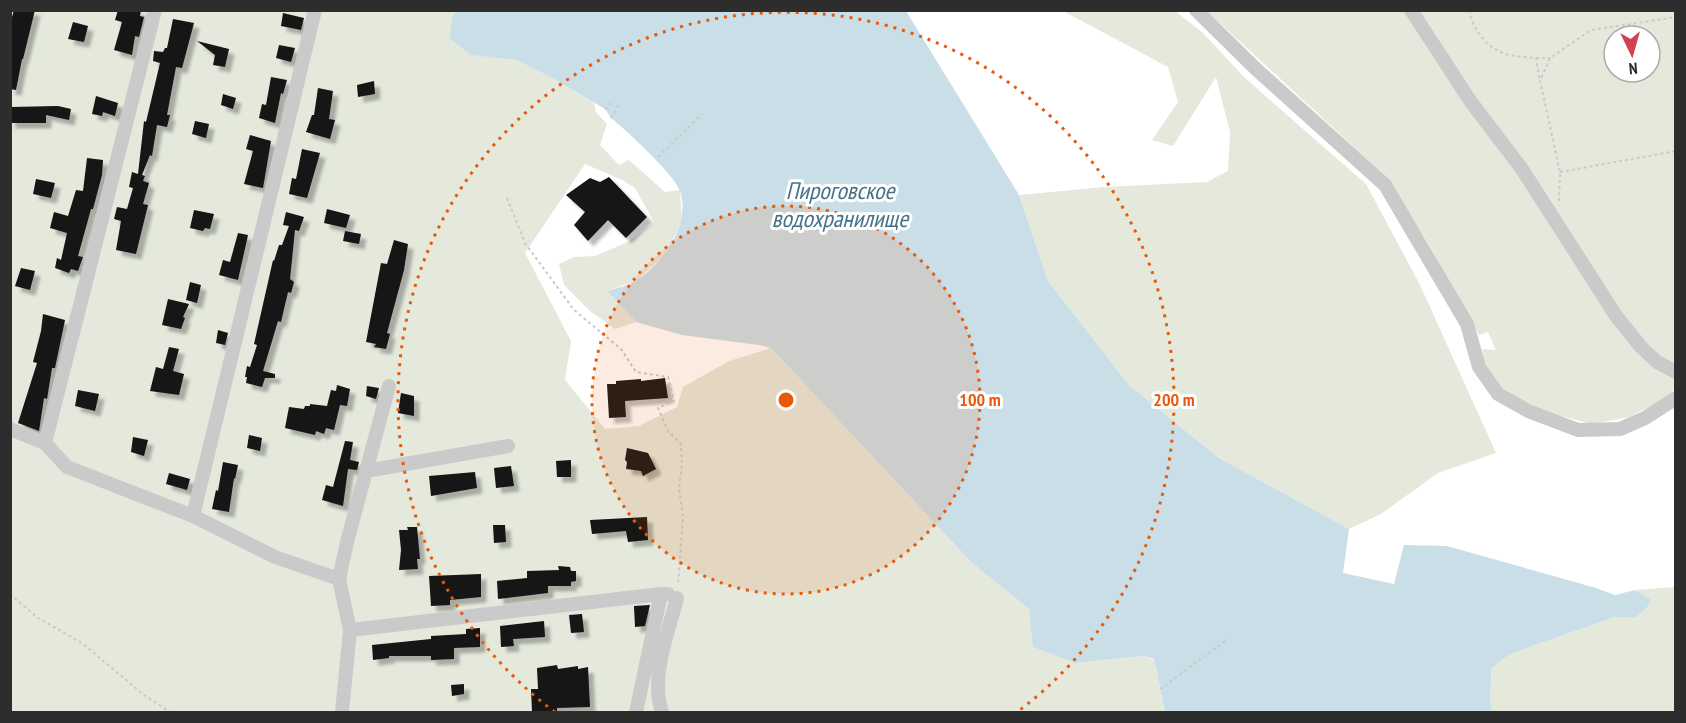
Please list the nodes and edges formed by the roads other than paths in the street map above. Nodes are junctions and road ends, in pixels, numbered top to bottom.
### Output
1 (155, 10) edge
2 (315, 10) edge
3 (1196, 10) edge
4 (1411, 10) edge
5 (1676, 372) edge
6 (389, 386) dead end
7 (1676, 398) edge
8 (10, 429) edge
9 (45, 443) junction
10 (508, 446) dead end
11 (366, 471) junction
12 (193, 516) junction
13 (339, 579) junction
14 (669, 595) junction
15 (350, 630) junction
16 (342, 712) edge
17 (636, 712) edge
18 (662, 712) edge

1 - 9 street
2 - 12 street
3 - 7 street
4 - 5 street
6 - 11 street
8 - 9 street
9 - 12 street
10 - 11 street
11 - 13 street
12 - 13 street
13 - 15 street
14 - 15 street
14 - 17 street
14 - 18 street
15 - 16 street

